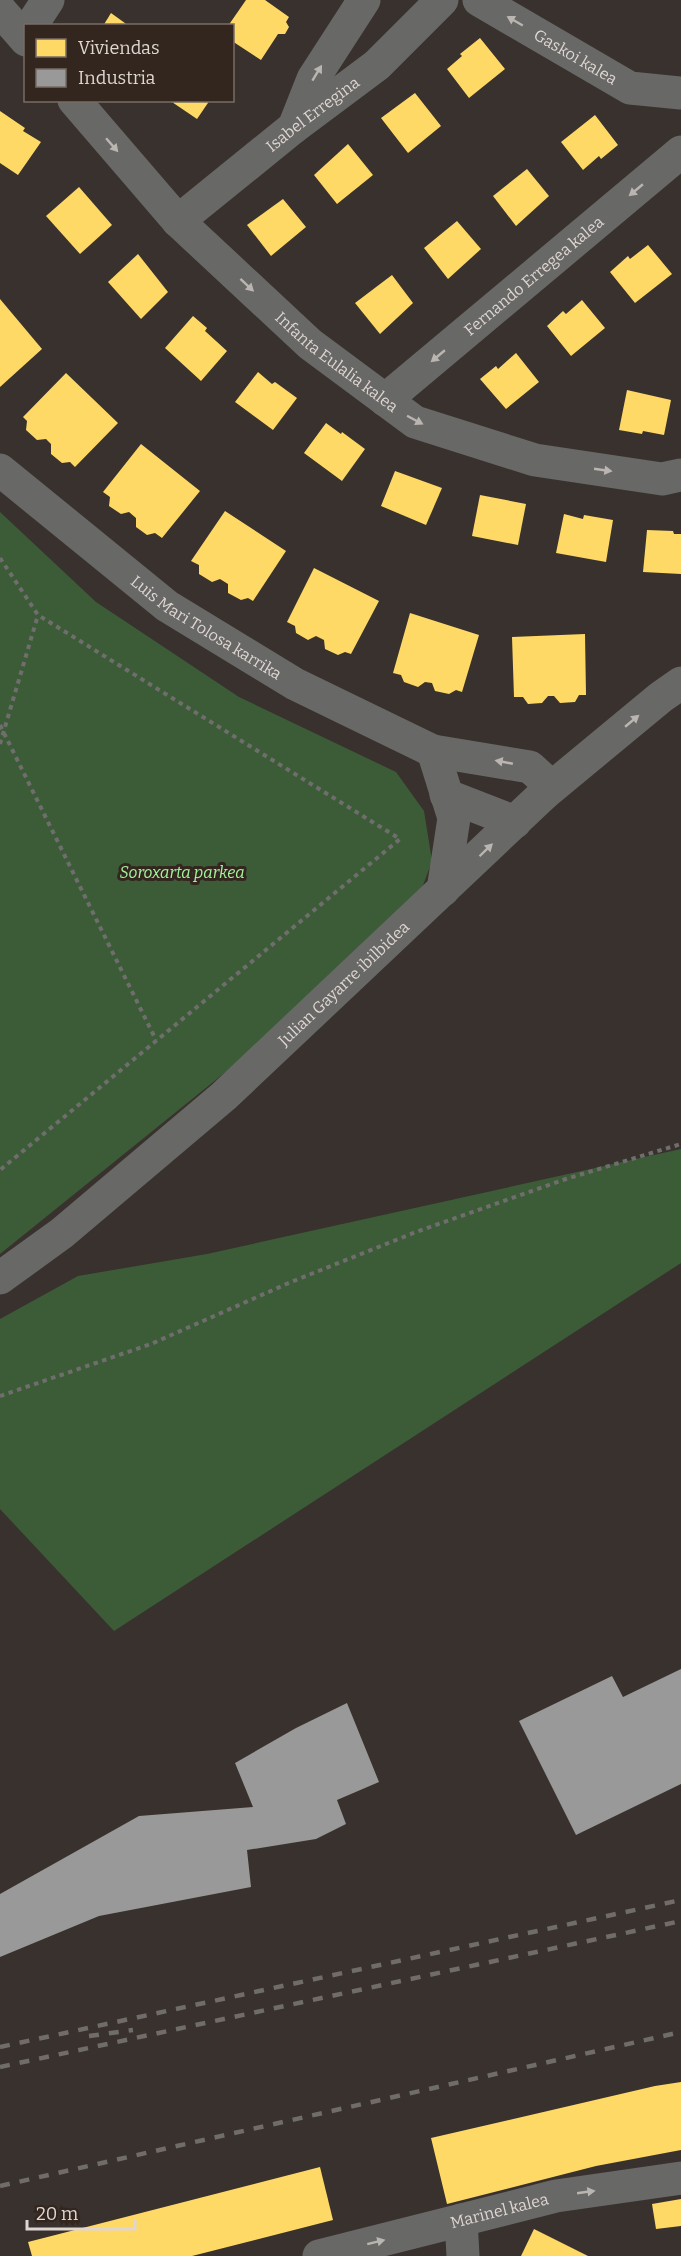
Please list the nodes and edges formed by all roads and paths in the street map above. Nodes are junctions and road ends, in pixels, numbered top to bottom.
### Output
1 (48, 0) edge
2 (364, 0) edge
3 (442, 0) edge
4 (479, 0) edge
5 (0, 10) edge
6 (32, 24) edge
7 (24, 32) edge
8 (681, 93) edge
9 (76, 102) edge
10 (294, 127) junction
11 (681, 152) edge
12 (178, 221) junction
13 (386, 400) junction
14 (0, 470) edge
15 (681, 475) edge
16 (0, 558) edge
17 (38, 615) junction
18 (681, 683) edge
19 (0, 725) edge
20 (0, 744) edge
21 (433, 751) junction
22 (545, 793) junction
23 (446, 795) junction
24 (515, 822) junction
25 (443, 891) junction
26 (156, 1040) junction
27 (681, 1144) edge
28 (0, 1170) edge
29 (0, 1278) edge
30 (0, 1396) edge
31 (681, 2178) edge
32 (461, 2220) junction
33 (319, 2256) edge
34 (463, 2256) edge

1 - 6 street
10 -> 2 street
3 - 10 street, Isabel Erregina
8 -> 4 street, Gaskoi kalea
5 - 7 street
9 -> 12 street, Infanta Eulalia kalea
10 - 12 street, Isabel Erregina
11 -> 13 street, Fernando Erregea kalea
12 -> 13 street, Infanta Eulalia kalea
13 -> 15 street, Infanta Eulalia kalea
14 - 21 street, Luis Mari Tolosa karrika
16 - 17 path
17 - 20 path
17 - 26 path
22 -> 18 street, Julian Gayarre ibilbidea
19 - 26 path
22 -> 21 street, Luis Mari Tolosa karrika
21 - 23 street
22 - 24 street, Julian Gayarre ibilbidea
23 - 24 street
23 - 25 street
25 -> 24 street, Julian Gayarre ibilbidea
25 - 29 street, Julian Gayarre ibilbidea
26 - 28 path
27 - 30 path
32 -> 31 street, Marinel kalea
33 -> 32 street, Marinel kalea
32 - 34 street

